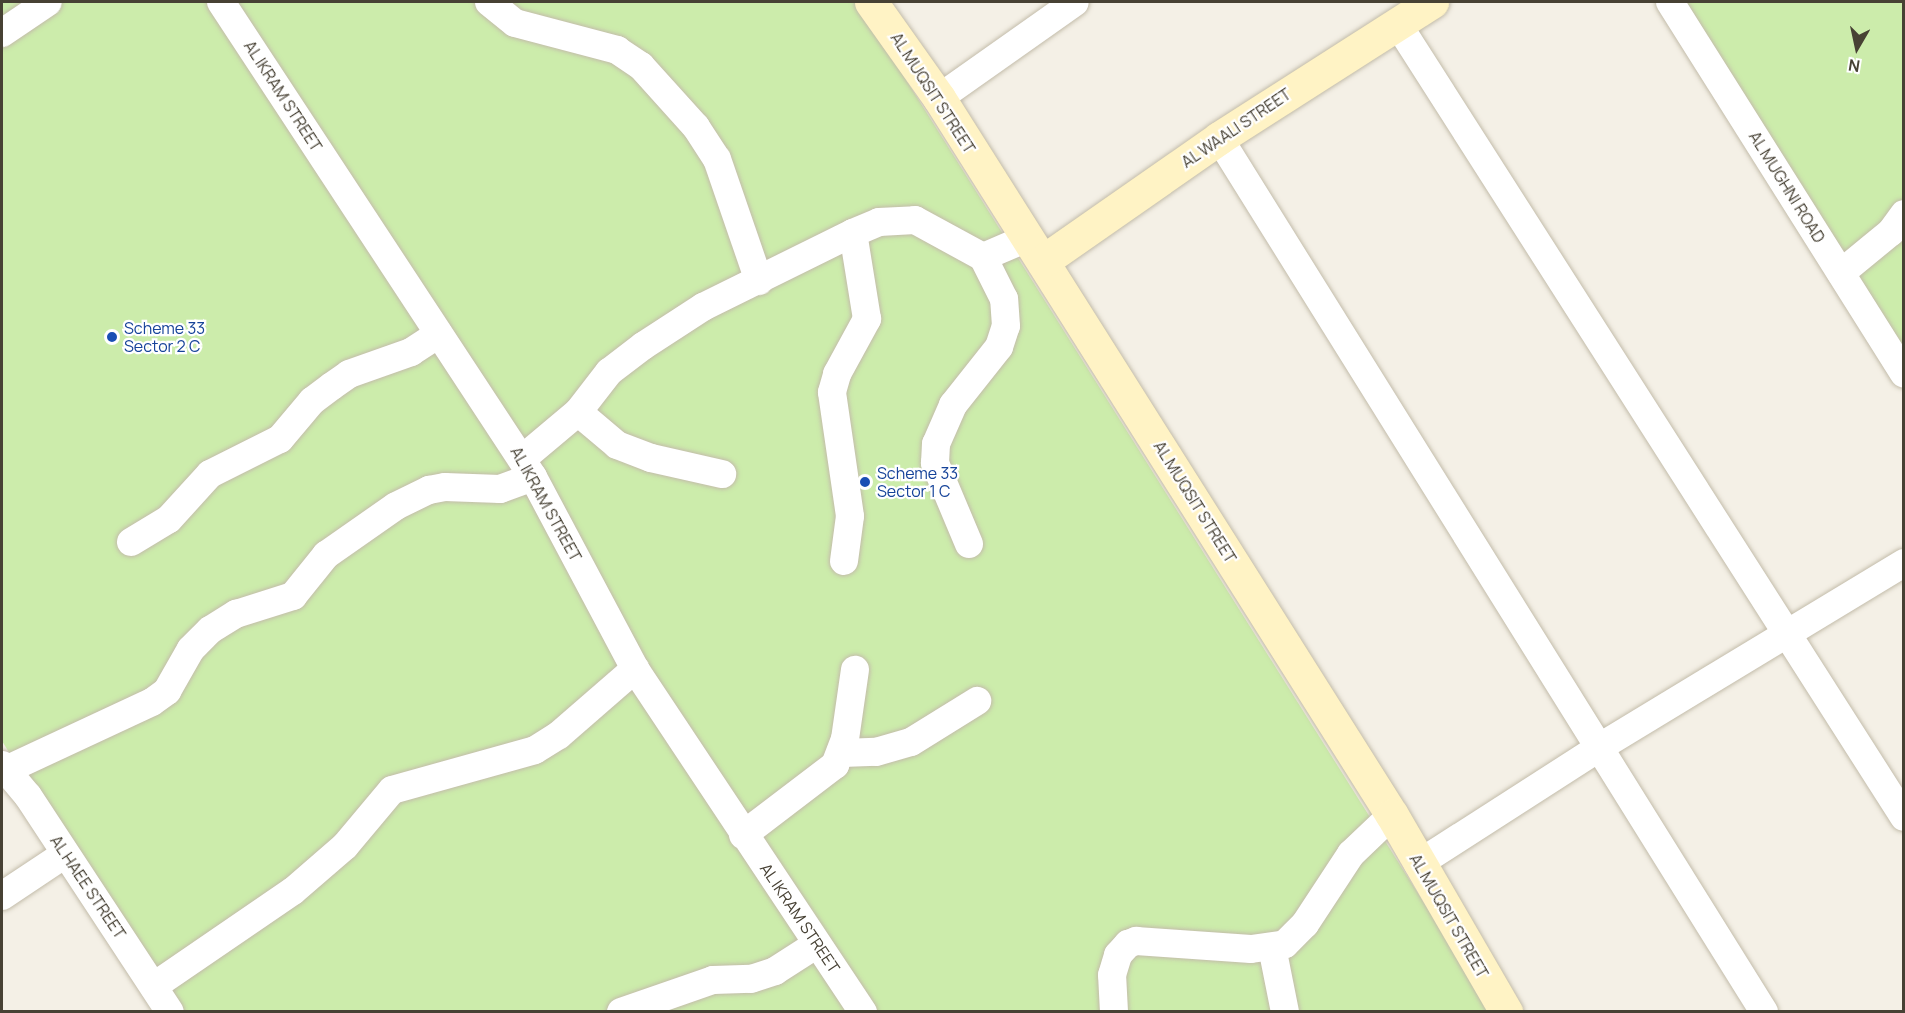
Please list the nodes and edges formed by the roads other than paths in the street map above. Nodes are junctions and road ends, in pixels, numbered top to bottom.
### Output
1 (48, 2) edge
2 (221, 2) edge
3 (489, 2) edge
4 (871, 2) edge
5 (1075, 2) edge
6 (1432, 2) edge
7 (1670, 2) edge
8 (1397, 23) junction
9 (2, 33) edge
10 (939, 98) junction
11 (1219, 138) junction
12 (1904, 214) edge
13 (853, 233) junction
14 (1034, 250) junction
15 (983, 257) junction
16 (1841, 273) junction
17 (759, 281) junction
18 (439, 334) junction
19 (1904, 373) edge
20 (578, 412) junction
21 (528, 468) junction
22 (722, 474) dead end
23 (131, 542) dead end
24 (969, 544) dead end
25 (844, 561) dead end
26 (1904, 563) edge
27 (1787, 634) junction
28 (635, 669) junction
29 (855, 670) dead end
30 (977, 701) dead end
31 (1600, 747) junction
32 (842, 753) junction
33 (4, 767) edge
34 (1392, 815) junction
35 (1904, 817) edge
36 (743, 835) junction
37 (65, 854) junction
38 (1418, 864) junction
39 (2, 896) edge
40 (816, 944) junction
41 (1272, 947) junction
42 (154, 986) junction
43 (170, 1011) edge
44 (621, 1011) edge
45 (863, 1011) edge
46 (1114, 1011) edge
47 (1285, 1011) edge
48 (1506, 1011) edge
49 (1764, 1011) edge

1 - 9 street
2 - 18 street, AL IKRAM STREET
3 - 17 street
4 - 10 street, AL MUQSIT STREET
5 - 10 street
6 - 8 street, AL WAALI STREET
7 - 16 street, AL MUGHNI ROAD
8 - 11 street, AL WAALI STREET
8 - 27 street
10 - 14 street, AL MUQSIT STREET
11 - 14 street, AL WAALI STREET
11 - 31 street
12 - 16 street
13 - 15 street
13 - 17 street
13 - 25 street
14 - 15 street
14 - 34 street, AL MUQSIT STREET
15 - 24 street
16 - 19 street, AL MUGHNI ROAD
17 - 20 street
18 - 21 street, AL IKRAM STREET
18 - 23 street
20 - 21 street
20 - 22 street
21 - 28 street, AL IKRAM STREET
21 - 33 street
26 - 27 street
27 - 31 street
27 - 35 street
28 - 36 street, AL IKRAM STREET
28 - 42 street
29 - 32 street
30 - 32 street
31 - 38 street
31 - 49 street
32 - 36 street
33 - 37 street, AL HAEE STREET
34 - 38 street, AL MUQSIT STREET
34 - 41 street
36 - 40 street, AL IKRAM STREET
37 - 39 street
37 - 42 street, AL HAEE STREET
38 - 48 street, AL MUQSIT STREET
40 - 44 street
40 - 45 street, AL IKRAM STREET
41 - 46 street
41 - 47 street
42 - 43 street, AL HAEE STREET

